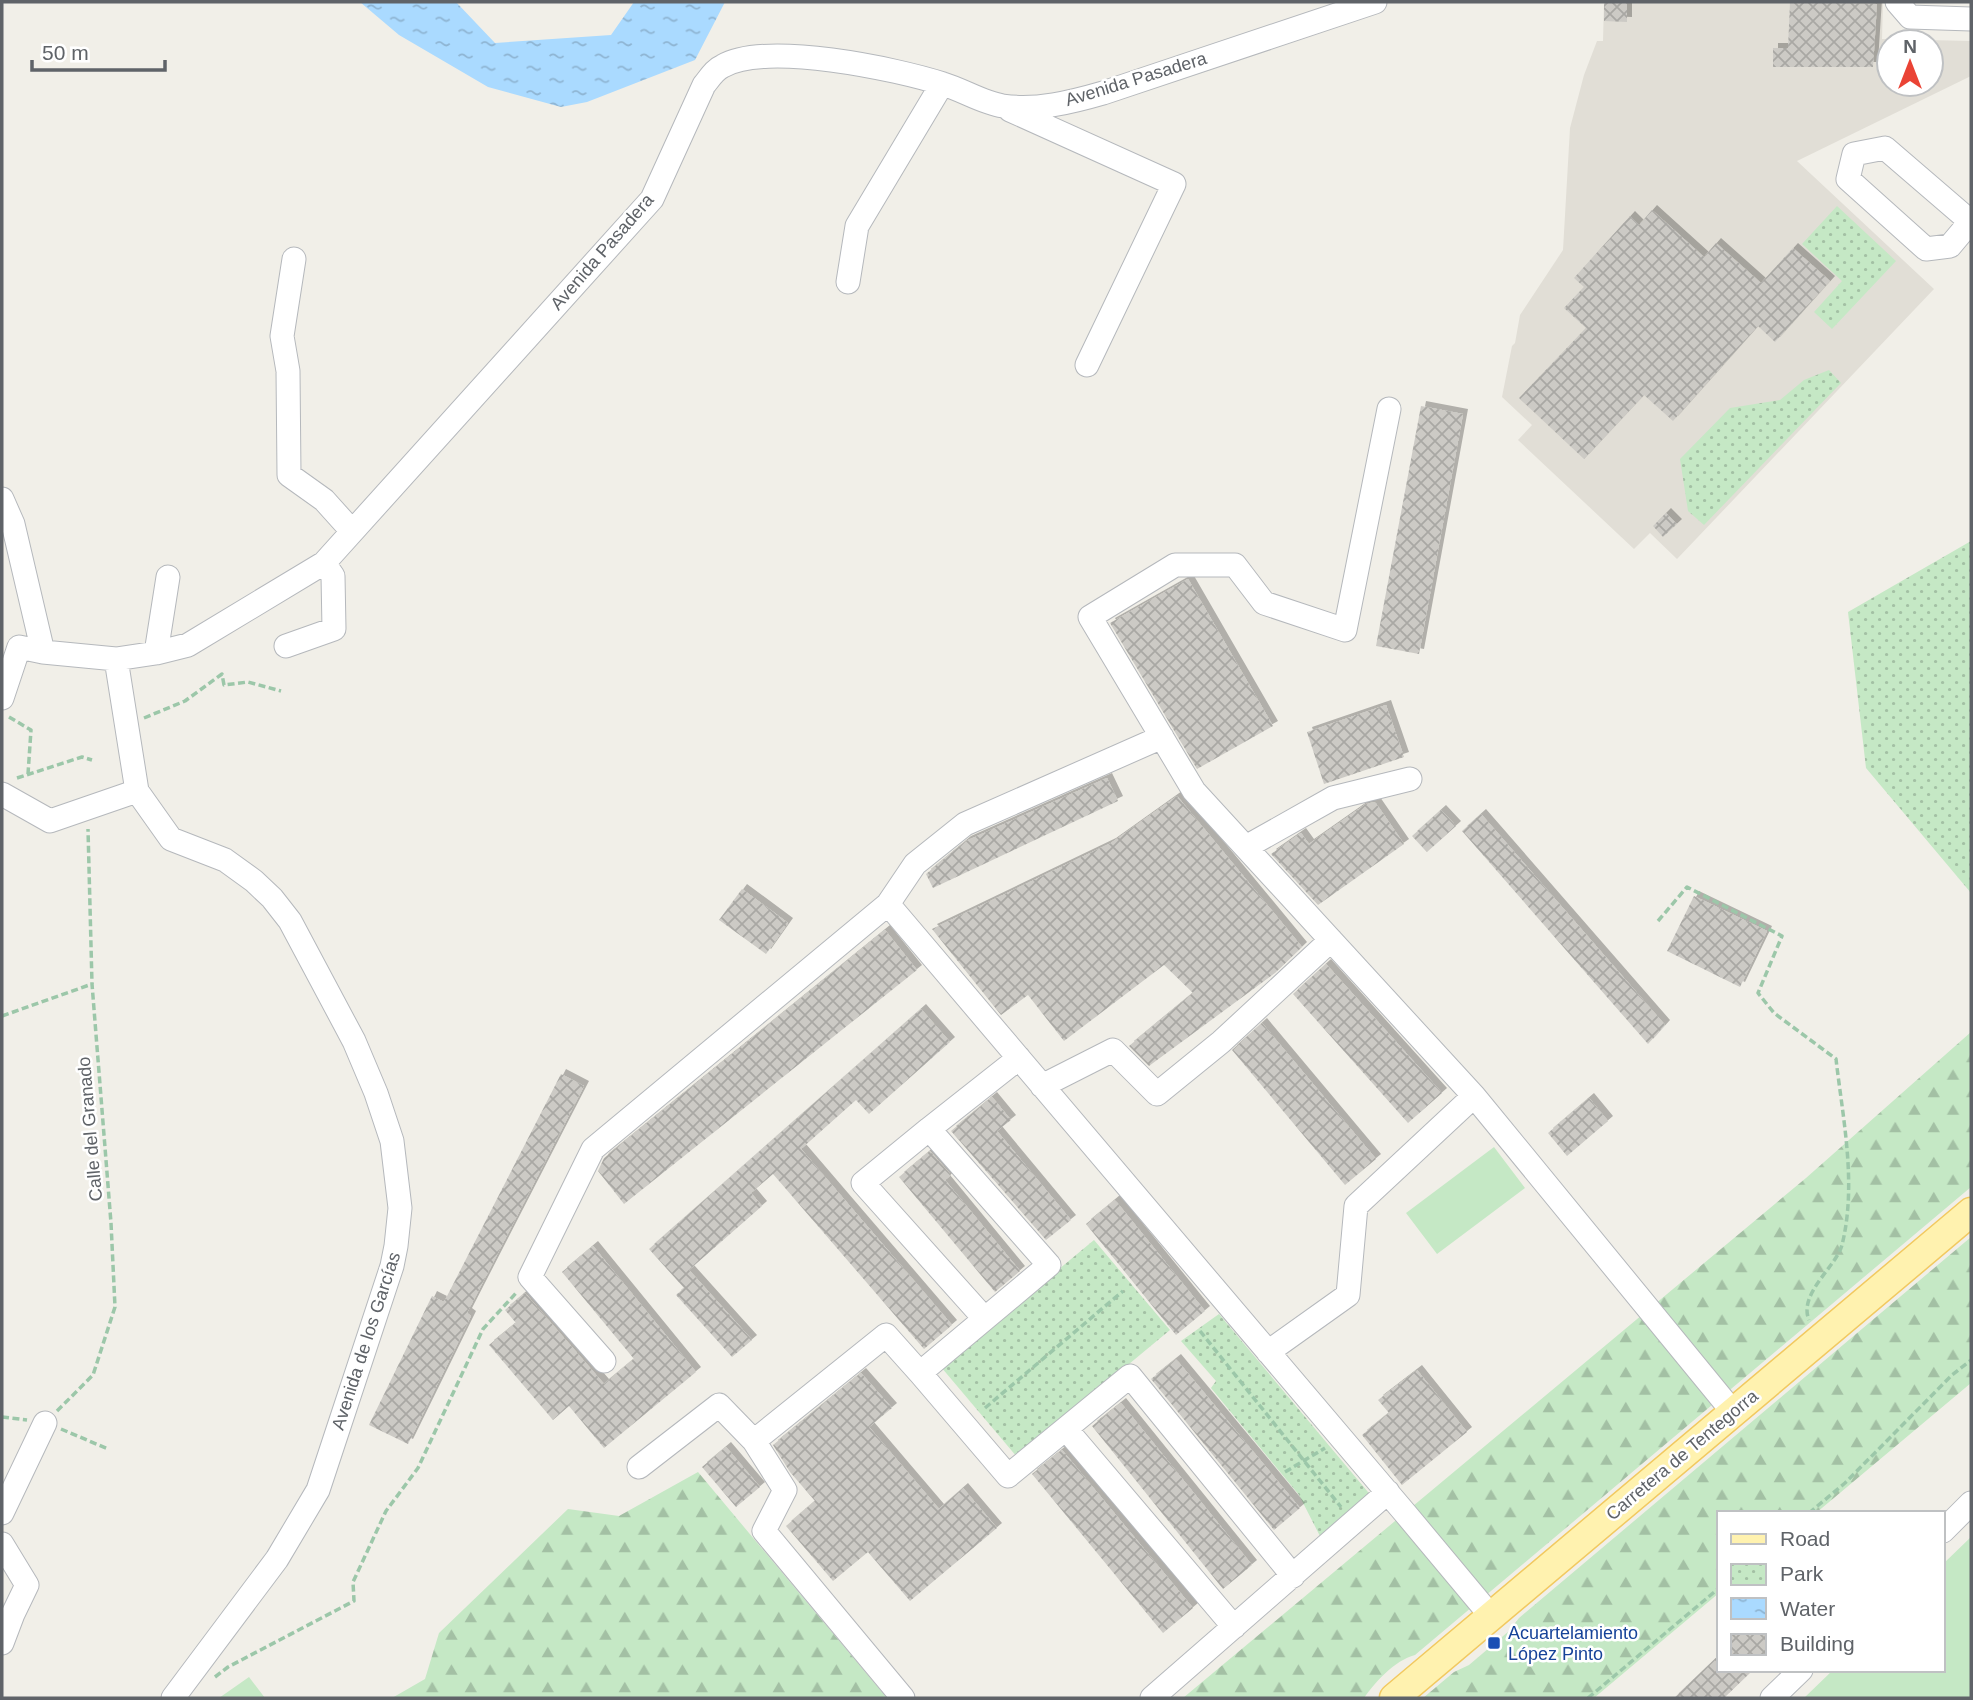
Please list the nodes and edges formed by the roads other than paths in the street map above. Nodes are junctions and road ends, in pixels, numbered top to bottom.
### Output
1 (1376, 2) edge
2 (1897, 2) edge
3 (1971, 19) edge
4 (942, 83) junction
5 (1001, 106) junction
6 (1971, 221) edge
7 (294, 259) dead end
8 (848, 282) dead end
9 (1087, 365) dead end
10 (1389, 409) dead end
11 (2, 499) edge
12 (351, 530) junction
13 (324, 563) junction
14 (168, 577) dead end
15 (286, 646) dead end
16 (43, 652) junction
17 (156, 653) junction
18 (116, 659) junction
19 (2, 698) edge
20 (1162, 737) junction
21 (1410, 779) dead end
22 (6, 788) edge
23 (137, 791) junction
24 (1246, 847) junction
25 (888, 904) junction
26 (1331, 940) junction
27 (1019, 1058) junction
28 (1042, 1086) junction
29 (1475, 1096) junction
30 (929, 1129) junction
31 (1971, 1212) edge
32 (984, 1318) junction
33 (1268, 1352) junction
34 (604, 1361) dead end
35 (920, 1373) junction
36 (1733, 1412) junction
37 (45, 1423) road end
38 (1066, 1429) junction
39 (754, 1441) junction
40 (639, 1466) dead end
41 (1388, 1492) junction
42 (1971, 1503) edge
43 (2, 1513) edge
44 (1945, 1529) edge
45 (2, 1544) edge
46 (1293, 1576) junction
47 (1491, 1616) junction
48 (1234, 1627) junction
49 (2, 1643) edge
50 (1799, 1672) edge
51 (173, 1698) edge
52 (903, 1698) edge
53 (1152, 1698) edge
54 (1394, 1698) edge
55 (1772, 1698) edge

1 - 5 street, Avenida Pasadera
2 - 3 street
4 - 5 street, Avenida Pasadera
4 - 8 street
4 - 12 street, Avenida Pasadera
5 - 9 street
6 - 6 street
7 - 12 street
10 - 20 street
11 - 16 street
12 - 13 street, Avenida Pasadera
13 - 15 street
13 - 17 street, Avenida Pasadera
14 - 17 street
16 - 18 street, Avenida Pasadera
16 - 19 street, Avenida Pasadera
17 - 18 street, Avenida Pasadera
18 - 23 street, Avenida de los Garcías
20 - 24 street
20 - 25 street
21 - 24 street
22 - 23 street
23 - 51 street, Avenida de los Garcías
24 - 26 street
25 - 27 street
25 - 34 street
26 - 28 street
26 - 29 street
27 - 28 street
27 - 30 street
28 - 33 street
29 - 33 street
29 - 36 street
30 - 32 street
30 - 32 street
31 - 36 main road, Carretera de Tentegorra
32 - 35 street
33 - 41 street
35 - 38 street
35 - 39 street
36 - 47 main road, Carretera de Tentegorra
37 - 43 street
38 - 46 street
38 - 48 street
39 - 40 street
39 - 52 street
41 - 46 street
41 - 47 street
42 - 44 street
45 - 49 street
46 - 48 street
47 - 54 main road, Carretera de Tentegorra
48 - 53 street
50 - 55 street

